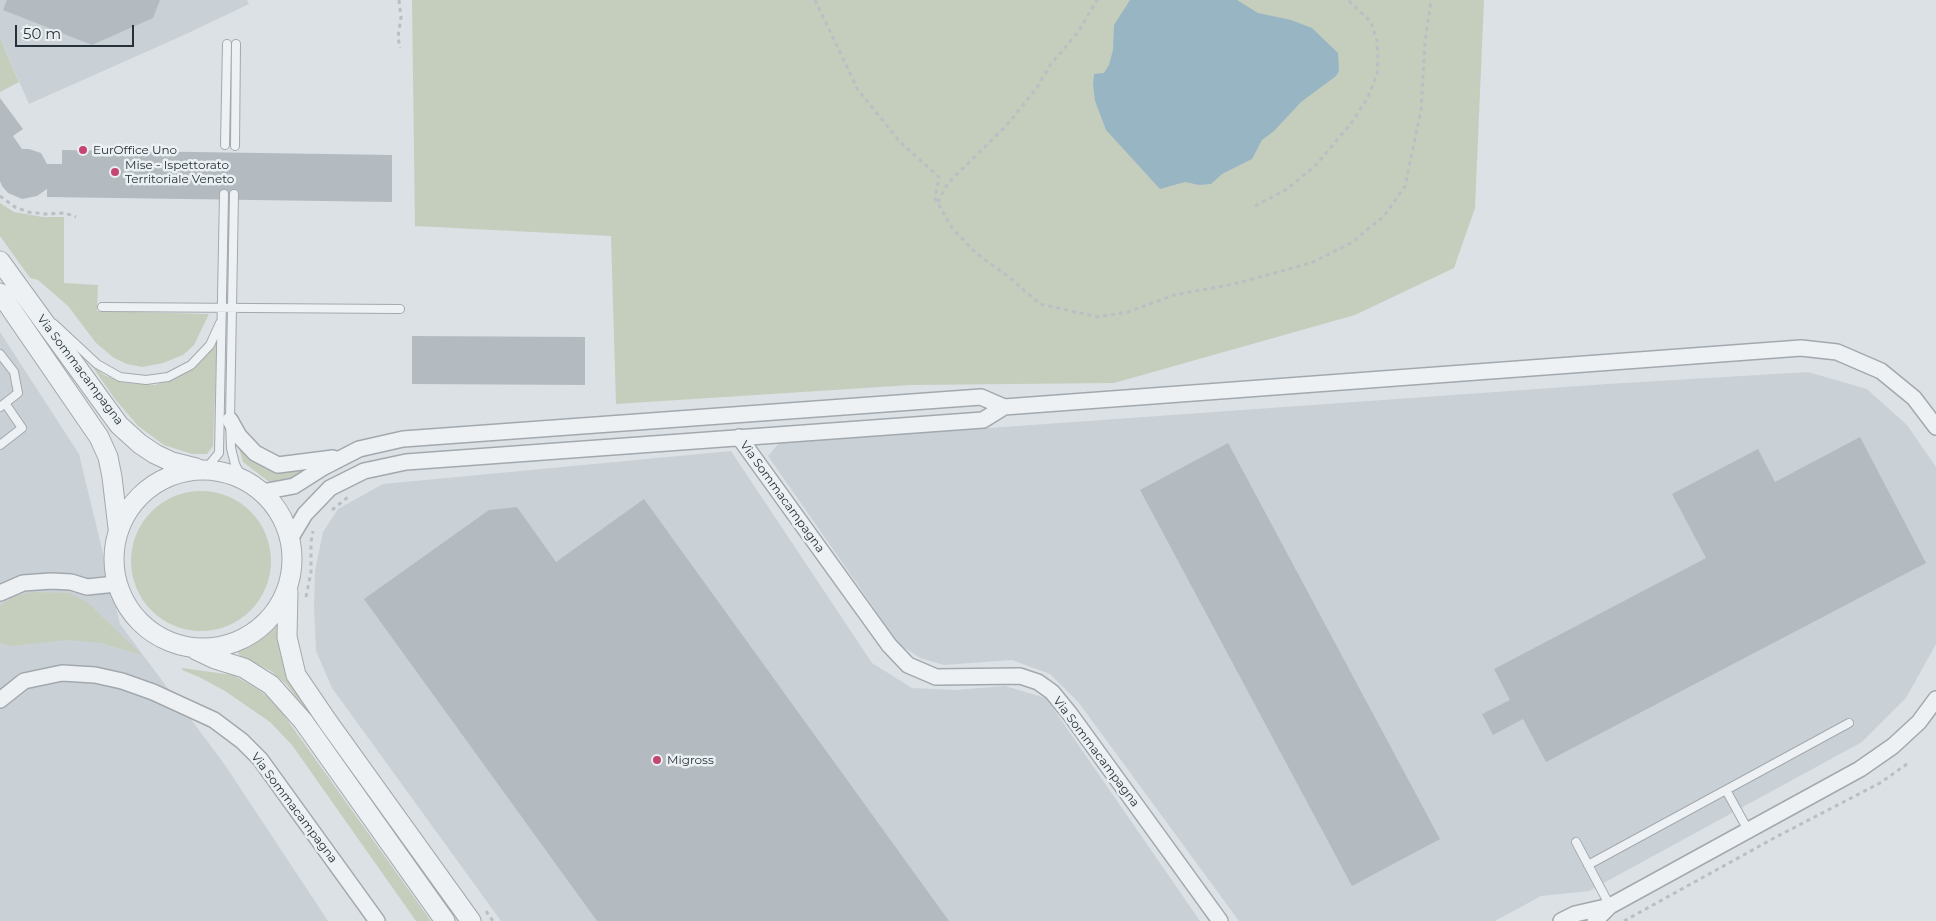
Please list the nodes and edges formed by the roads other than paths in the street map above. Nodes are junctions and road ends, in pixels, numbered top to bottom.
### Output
1 (227, 44) dead end
2 (236, 44) dead end
3 (225, 145) dead end
4 (235, 146) dead end
5 (224, 194) dead end
6 (234, 194) dead end
7 (0, 260) edge
8 (0, 293) edge
9 (27, 299) junction
10 (102, 307) dead end
11 (232, 308) junction
12 (222, 309) junction
13 (400, 309) dead end
14 (222, 319) junction
15 (0, 354) edge
16 (2, 405) edge
17 (1004, 407) junction
18 (230, 420) junction
19 (1936, 427) edge
20 (739, 437) junction
21 (0, 446) edge
22 (345, 456) junction
23 (205, 470) junction
24 (256, 488) junction
25 (118, 528) junction
26 (290, 539) junction
27 (116, 584) junction
28 (288, 588) junction
29 (0, 593) edge
30 (192, 648) junction
31 (0, 700) edge
32 (1936, 700) edge
33 (1849, 723) dead end
34 (1726, 790) junction
35 (1748, 830) junction
36 (1576, 842) dead end
37 (1588, 864) junction
38 (1610, 906) junction
39 (478, 915) edge
40 (377, 921) edge
41 (445, 921) edge
42 (1220, 921) edge
43 (1561, 921) edge
44 (1595, 921) edge

1 - 3 lane
2 - 4 lane
5 - 12 lane
6 - 11 lane
7 - 9 street, Via Sommacampagna
8 - 25 street, Via Sommacampagna
9 - 14 lane
9 - 23 street, Via Sommacampagna
10 - 12 lane
11 - 12 lane
11 - 13 lane
11 - 18 lane
12 - 14 lane
14 - 23 lane
15 - 16 lane
16 - 21 lane
17 - 19 street
17 - 20 street
17 - 22 street
18 - 22 street
18 - 24 lane
20 - 26 street
20 - 42 street, Via Sommacampagna
22 - 24 street
23 - 24 street, Via Sommacampagna
23 - 25 street, Via Sommacampagna
24 - 26 street, Via Sommacampagna
25 - 27 street, Via Sommacampagna
26 - 28 street, Via Sommacampagna
27 - 29 street
27 - 30 street, Via Sommacampagna
28 - 30 street, Via Sommacampagna
28 - 39 street, Via Sommacampagna
30 - 41 street, Via Sommacampagna
31 - 40 street, Via Sommacampagna
32 - 35 street
33 - 34 lane
34 - 35 lane
34 - 37 lane
35 - 38 street
36 - 37 lane
37 - 38 lane
38 - 43 street
38 - 44 street

